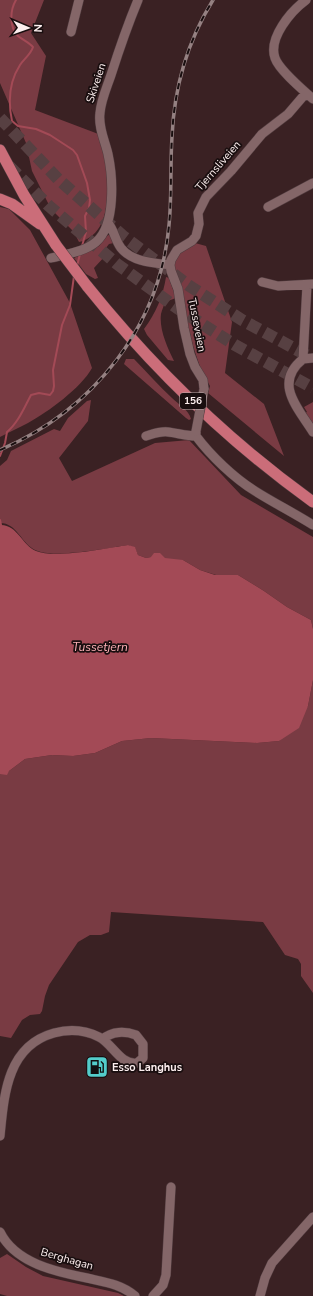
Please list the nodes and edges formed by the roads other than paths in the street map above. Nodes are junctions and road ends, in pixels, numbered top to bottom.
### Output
1 (79, 0) edge
2 (138, 0) edge
3 (306, 0) edge
4 (71, 32) dead end
5 (310, 96) edge
6 (0, 150) edge
7 (313, 183) edge
8 (0, 199) edge
9 (268, 207) dead end
10 (108, 223) junction
11 (44, 227) junction
12 (50, 258) dead end
13 (170, 265) junction
14 (262, 282) dead end
15 (310, 284) edge
16 (313, 358) edge
17 (303, 359) junction
18 (313, 432) edge
19 (196, 433) junction
20 (146, 436) dead end
21 (313, 502) edge
22 (313, 525) edge
23 (103, 1040) dead end
24 (0, 1136) edge
25 (171, 1187) dead end
26 (313, 1217) edge
27 (0, 1232) edge
28 (135, 1296) edge
29 (153, 1296) edge
30 (260, 1296) edge

1 - 4 street
2 - 10 street, Skiveien
3 - 5 street
5 - 13 street, Tjernsliveien
6 - 11 main road, 156
7 - 9 street
8 - 11 main road, 156
10 - 12 street, Skiveien
10 - 13 street
11 - 21 main road, 156, bridge
13 - 19 street, Tusseveien, bridge
14 - 15 street
15 - 17 street
16 - 17 street
17 - 18 street
19 - 20 street
19 - 22 street
23 - 24 street
25 - 29 street
26 - 30 street
27 - 28 street, Berghagan

